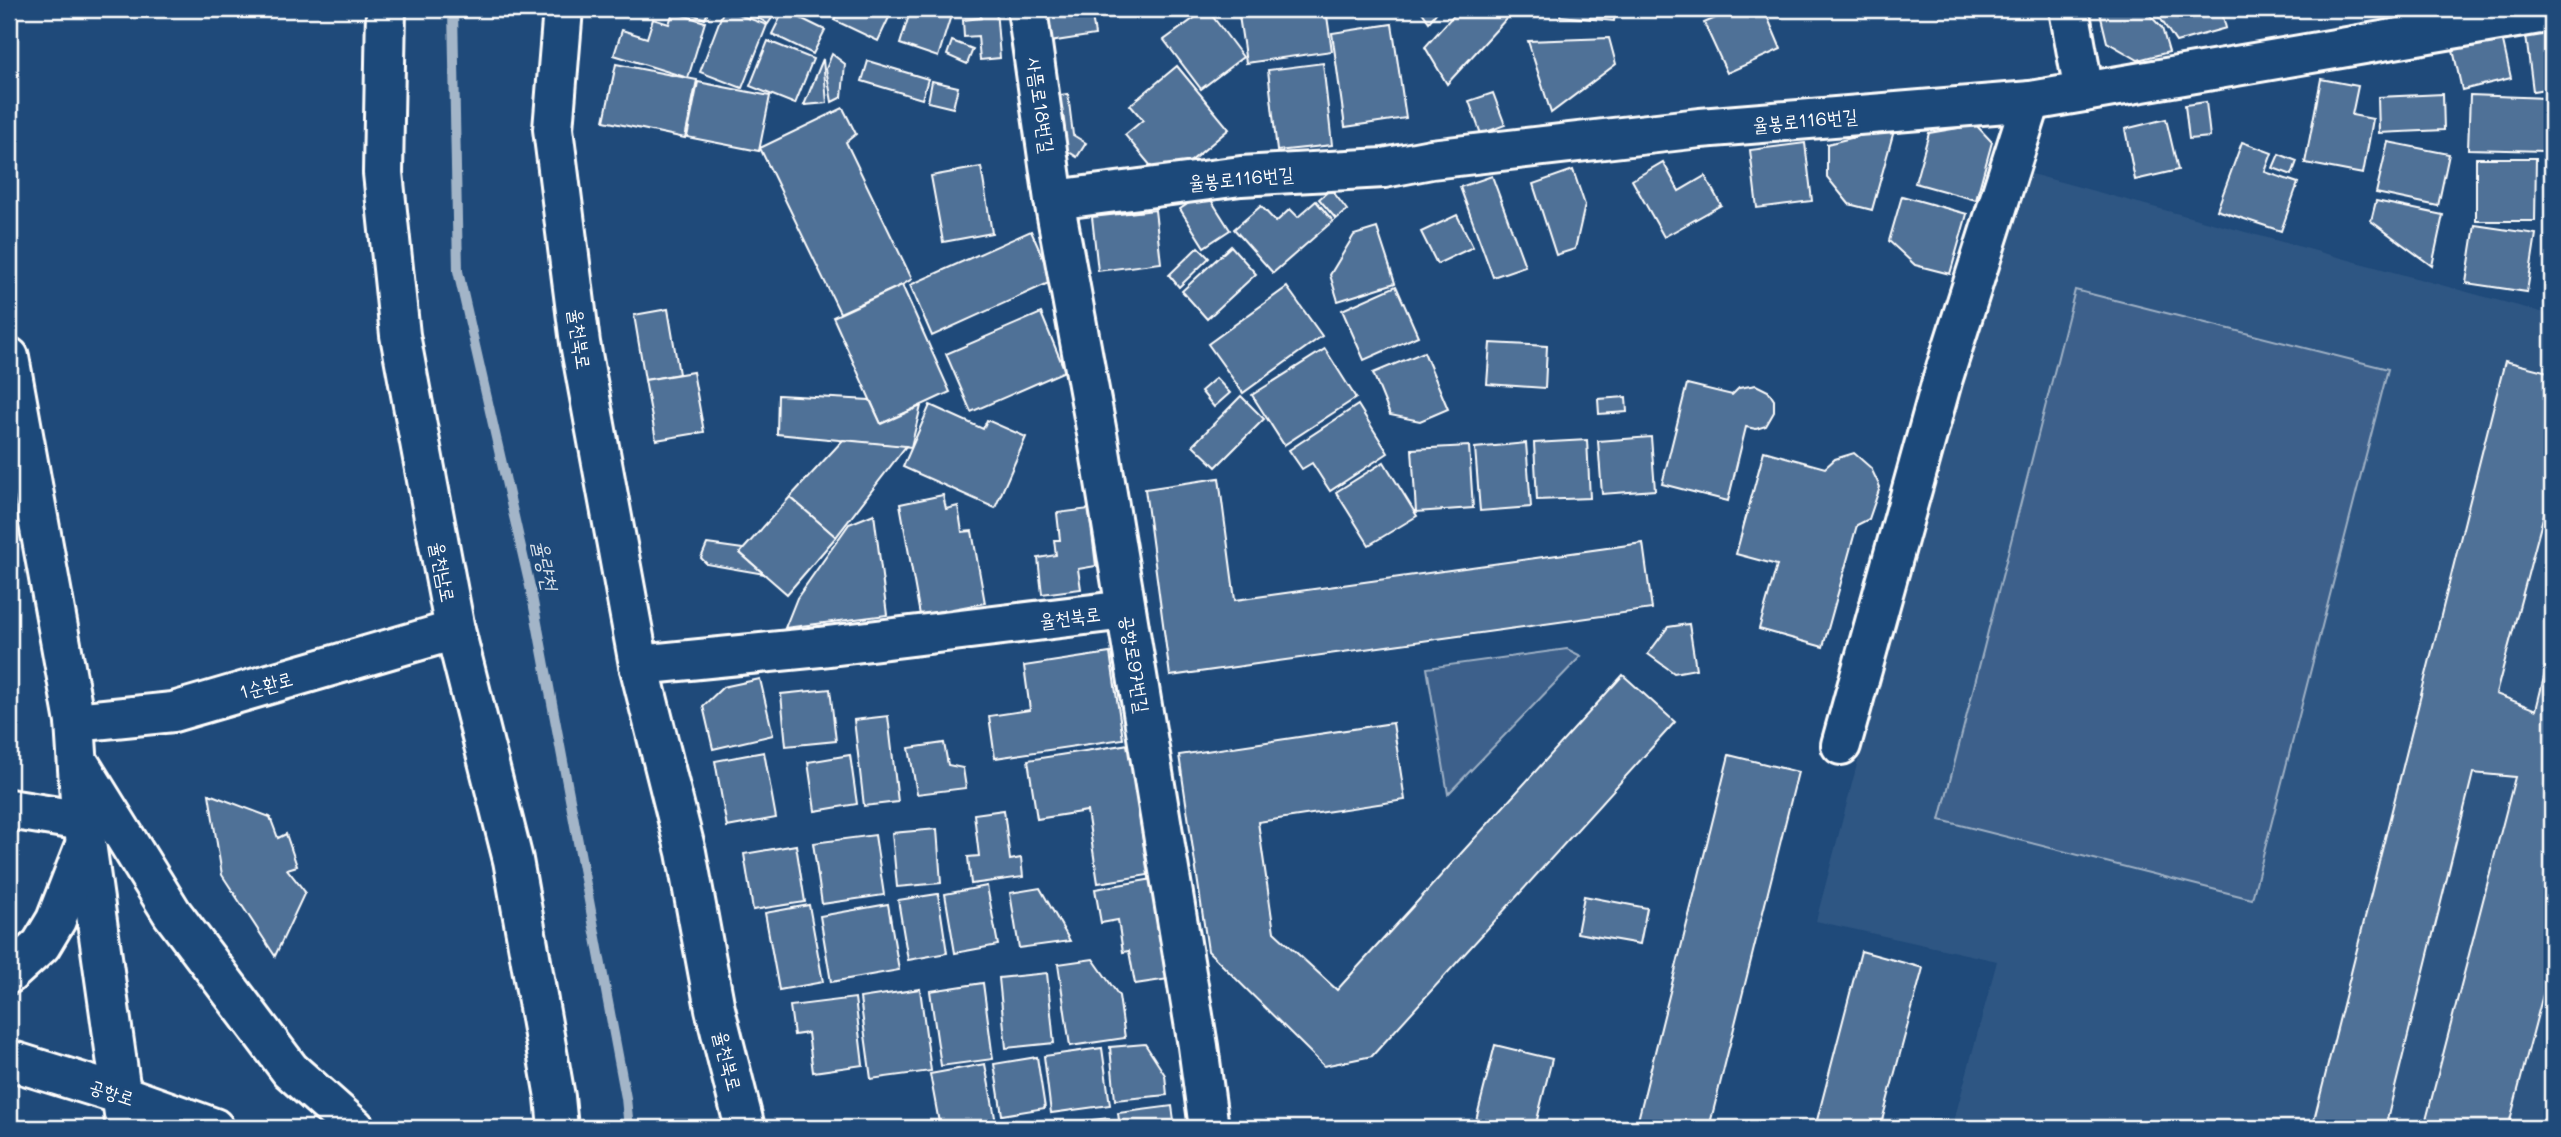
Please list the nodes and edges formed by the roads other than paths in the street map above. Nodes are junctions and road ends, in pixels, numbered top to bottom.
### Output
1 (386, 9) edge
2 (562, 9) edge
3 (1027, 9) edge
4 (2069, 9) edge
5 (2552, 12) edge
6 (2084, 92) junction
7 (2031, 101) junction
8 (1054, 201) junction
9 (9, 357) edge
10 (1126, 610) junction
11 (454, 630) junction
12 (639, 665) junction
13 (75, 722) junction
14 (1841, 745) dead end
15 (77, 760) junction
16 (9, 810) edge
17 (85, 832) junction
18 (9, 974) edge
19 (9, 1060) edge
20 (124, 1112) edge
21 (214, 1128) edge
22 (355, 1128) edge
23 (558, 1128) edge
24 (745, 1128) edge
25 (1209, 1128) edge

1 - 11 street, 율천남로
2 - 12 street, 율천북로
3 - 8 street, 사뜸로18번길
4 - 6 street
5 - 6 street, 율봉로116번길
6 - 7 street, 율봉로116번길
7 - 8 street, 율봉로116번길
7 - 14 street
8 - 10 street, 공항로97번길
9 - 13 street
10 - 12 street, 율천북로
10 - 25 street, 공항로97번길
11 - 13 street, 1순환로
11 - 23 street, 율천남로
12 - 24 street, 율천북로
13 - 15 street
15 - 17 street
15 - 22 street
16 - 17 street
17 - 18 street
17 - 20 street
19 - 20 street, 공항로
20 - 21 street, 공항로

